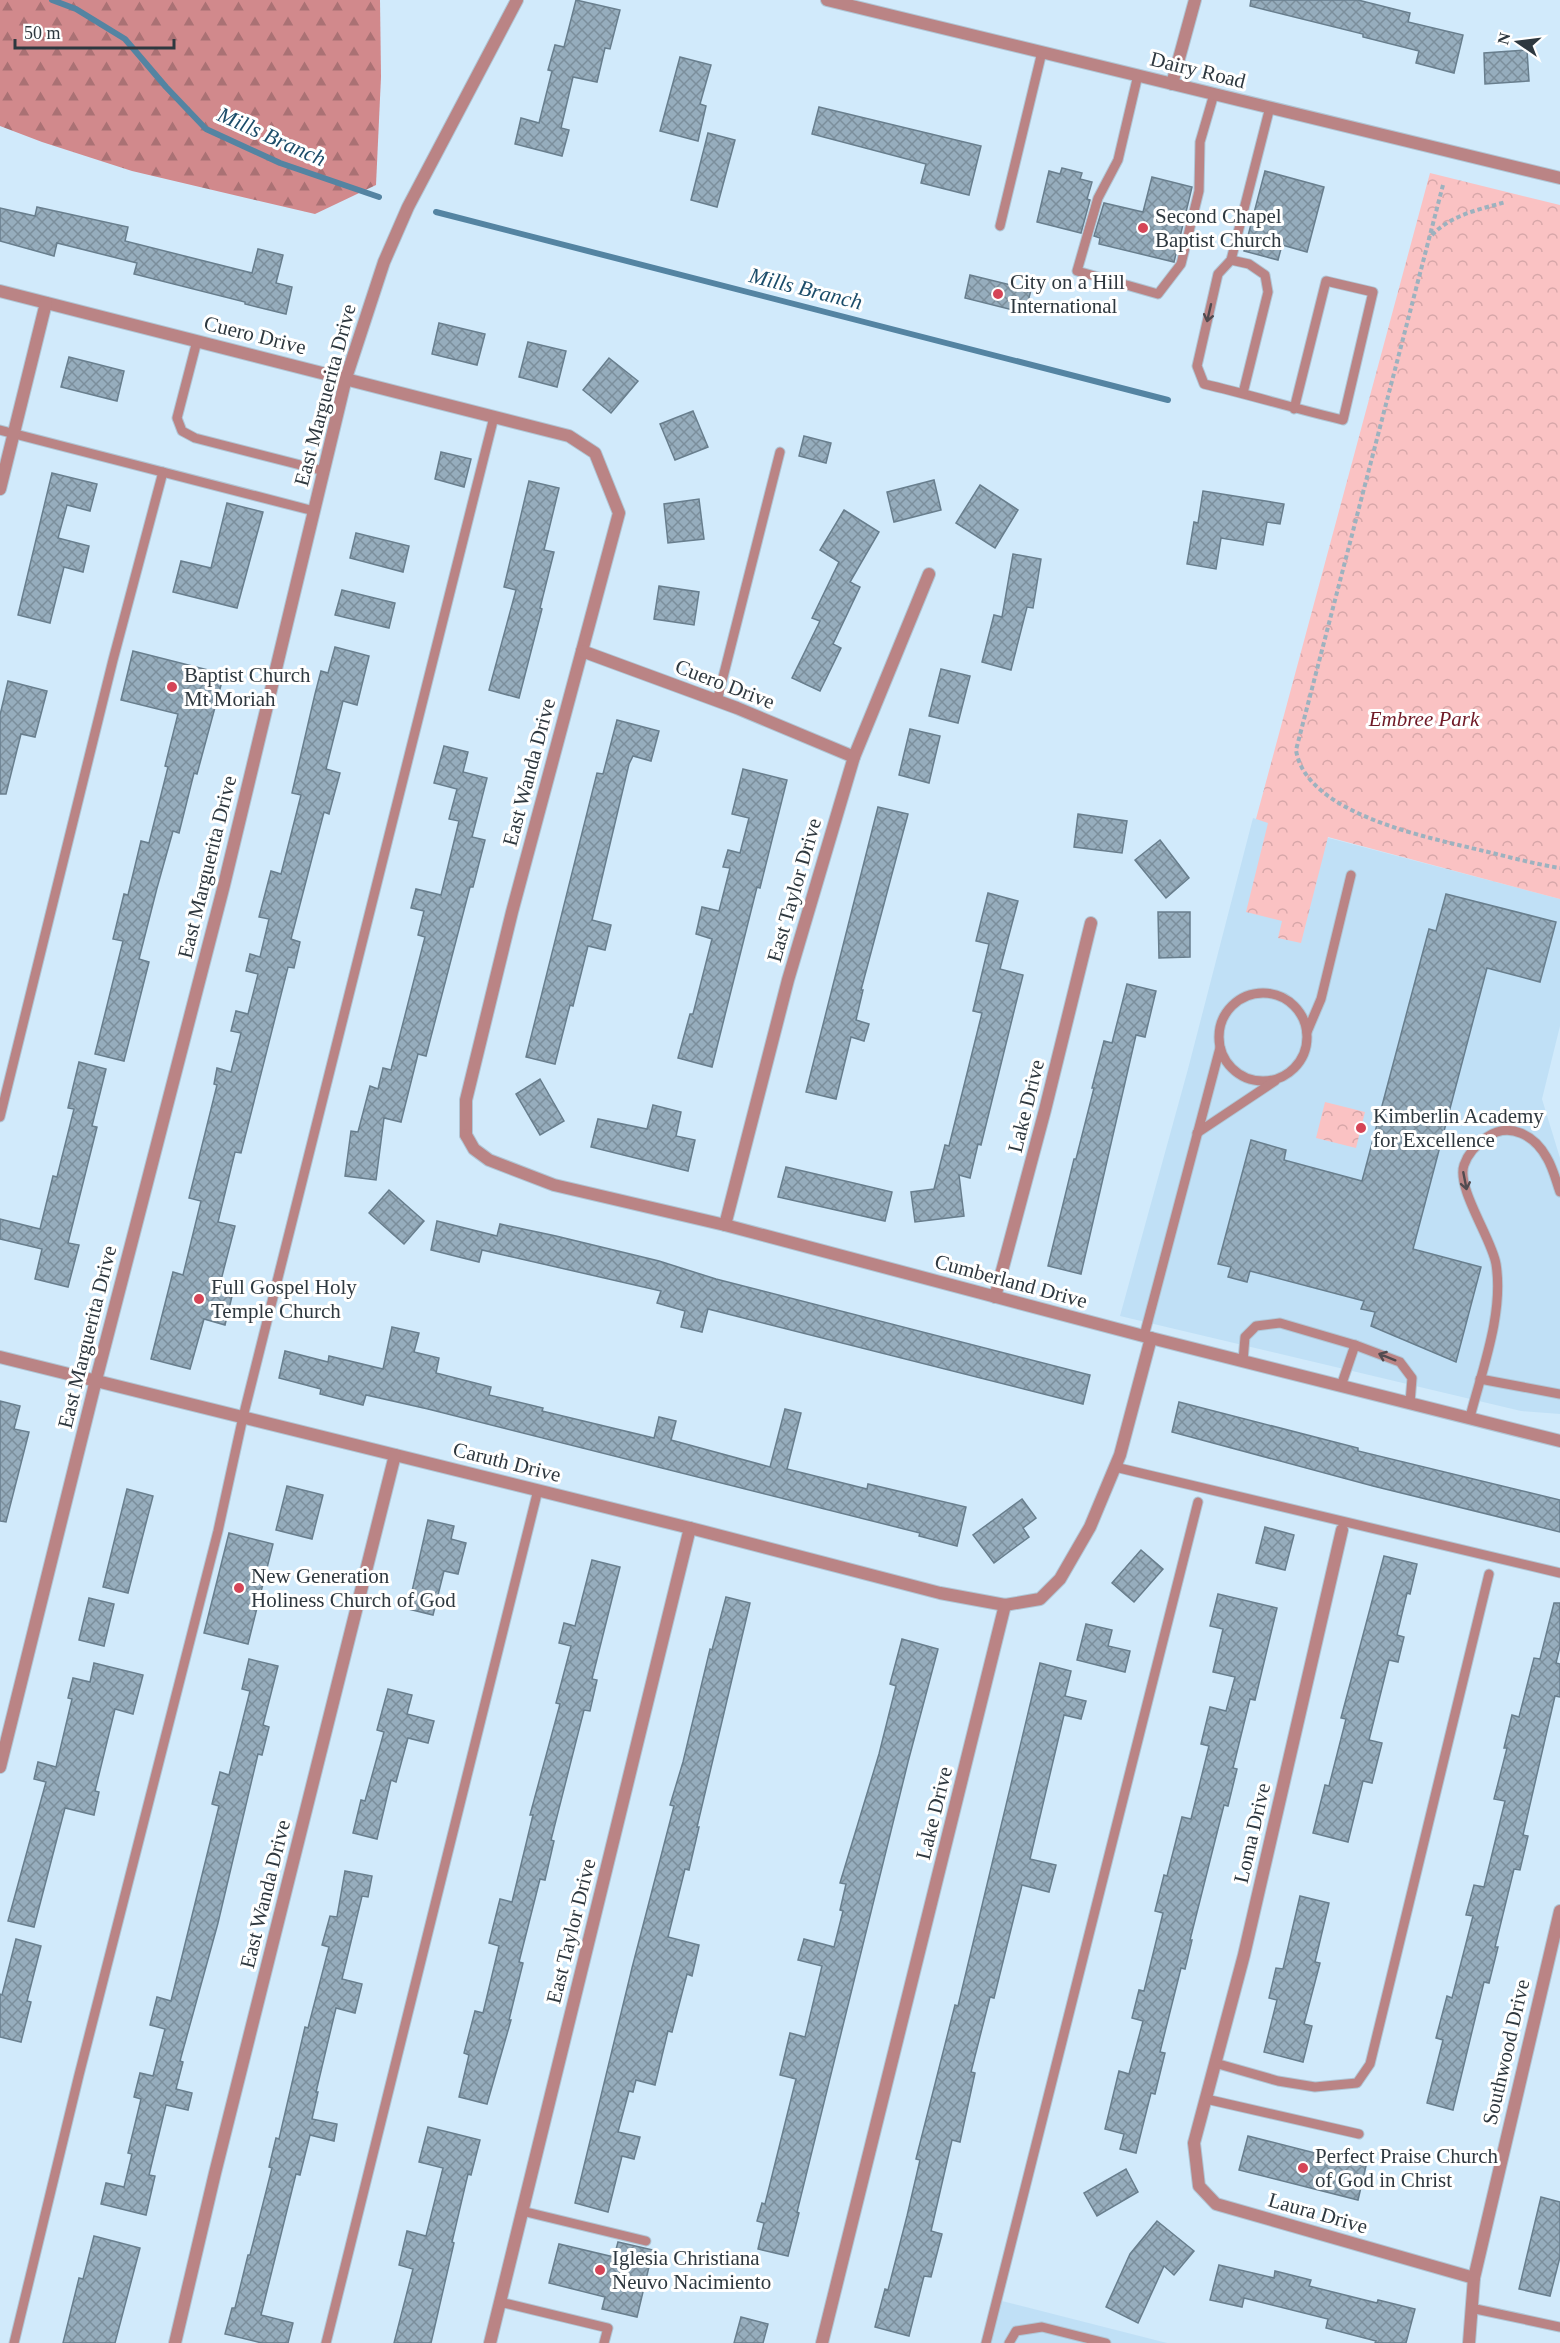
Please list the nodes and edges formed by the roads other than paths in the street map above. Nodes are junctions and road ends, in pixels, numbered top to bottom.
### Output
1 (517, 0) edge
2 (827, 0) edge
3 (1195, 0) edge
4 (1042, 52) junction
5 (1138, 75) junction
6 (1172, 84) junction
7 (1214, 94) junction
8 (1270, 107) junction
9 (1560, 178) edge
10 (1000, 226) dead end
11 (1231, 260) junction
12 (0, 291) edge
13 (46, 303) junction
14 (197, 341) junction
15 (346, 378) junction
16 (1243, 393) junction
17 (1294, 408) junction
18 (494, 417) junction
19 (0, 430) edge
20 (14, 434) junction
21 (569, 436) joint
22 (780, 452) dead end
23 (324, 471) junction
24 (163, 472) junction
25 (0, 489) edge
26 (314, 511) junction
27 (928, 574) dead end
28 (582, 651) junction
29 (717, 701) junction
30 (854, 757) junction
31 (1351, 874) dead end
32 (1091, 923) dead end
33 (1307, 1032) junction
34 (1220, 1048) junction
35 (1279, 1079) junction
36 (0, 1117) edge
37 (1197, 1133) junction
38 (466, 1134) joint
39 (1560, 1192) edge
40 (725, 1225) junction
41 (995, 1297) junction
42 (1148, 1337) junction
43 (1355, 1344) junction
44 (0, 1357) edge
45 (1243, 1361) junction
46 (1479, 1379) junction
47 (96, 1380) junction
48 (1341, 1386) junction
49 (1560, 1394) edge
50 (1410, 1403) junction
51 (243, 1417) junction
52 (1470, 1417) junction
53 (1560, 1441) edge
54 (395, 1455) junction
55 (1115, 1467) junction
56 (538, 1490) junction
57 (1198, 1502) dead end
58 (690, 1528) junction
59 (1342, 1530) dead end
60 (1560, 1573) edge
61 (1489, 1574) dead end
62 (1005, 1605) junction
63 (0, 1767) edge
64 (1560, 1911) edge
65 (1215, 2063) junction
66 (1206, 2099) junction
67 (1359, 2134) dead end
68 (1194, 2144) joint
69 (522, 2211) junction
70 (646, 2241) dead end
71 (1474, 2278) junction
72 (500, 2301) junction
73 (1471, 2307) junction
74 (1560, 2327) edge
75 (14, 2343) edge
76 (175, 2343) edge
77 (326, 2343) edge
78 (490, 2343) edge
79 (604, 2343) edge
80 (822, 2343) edge
81 (986, 2343) edge
82 (1009, 2343) edge
83 (1106, 2343) edge
84 (1469, 2343) edge

1 - 15 street, East Marguerita Drive
2 - 4 street, Dairy Road
3 - 6 street
4 - 5 street, Dairy Road
4 - 10 lane
5 - 6 street, Dairy Road
5 - 7 lane
6 - 7 street, Dairy Road
7 - 8 street, Dairy Road
8 - 9 street, Dairy Road
8 - 11 lane
11 - 16 lane
11 -> 16 lane
12 - 13 street, Cuero Drive
13 - 14 street, Cuero Drive
13 - 20 street
14 - 15 street, Cuero Drive
14 - 23 lane
15 - 18 street, Cuero Drive
15 - 23 street, East Marguerita Drive
16 - 17 lane
17 - 17 lane
18 - 21 street, Cuero Drive
18 - 51 lane
19 - 20 lane
20 - 24 lane
20 - 25 street
21 - 28 street, East Wanda Drive
22 - 29 lane
23 - 26 street, East Marguerita Drive
24 - 26 lane
24 - 36 lane
26 - 47 street, East Marguerita Drive
27 - 30 street, East Taylor Drive
28 - 29 street, Cuero Drive
28 - 38 street, East Wanda Drive
29 - 30 street, Cuero Drive
30 - 40 street, East Taylor Drive
31 - 33 lane
32 - 41 street, Lake Drive
33 - 34 lane
33 - 35 lane
34 - 35 lane
34 - 37 lane
35 - 37 lane
37 - 42 lane
38 - 40 street, Cumberland Drive
39 -> 46 lane
40 - 41 street, Cumberland Drive
41 - 42 street, Cumberland Drive
42 - 45 street, Cumberland Drive
42 - 55 street
43 - 45 lane
43 - 48 lane
50 -> 43 lane
44 - 47 street, Caruth Drive
45 - 48 street, Cumberland Drive
46 - 49 lane
46 - 52 lane
47 - 51 street, Caruth Drive
47 - 63 street, East Marguerita Drive
48 - 50 street, Cumberland Drive
50 - 52 street, Cumberland Drive
51 - 54 street, Caruth Drive
51 - 75 lane
52 - 53 street, Cumberland Drive
54 - 56 street, Caruth Drive
54 - 76 street, East Wanda Drive
55 - 60 lane
55 - 62 street
56 - 58 street, Caruth Drive
56 - 77 lane
57 - 81 lane
58 - 62 street, Caruth Drive
58 - 69 street, East Taylor Drive
59 - 65 street, Loma Drive
61 - 65 lane
62 - 80 street, Lake Drive
64 - 71 street, Southwood Drive
65 - 66 street, Loma Drive
66 - 67 lane
66 - 68 street, Loma Drive
68 - 71 street, Laura Drive
69 - 70 lane
69 - 72 street, East Taylor Drive
71 - 73 street, Southwood Drive
72 - 78 street, East Taylor Drive
72 - 79 lane
73 - 74 lane
73 - 84 street, Southwood Drive
82 - 83 lane

